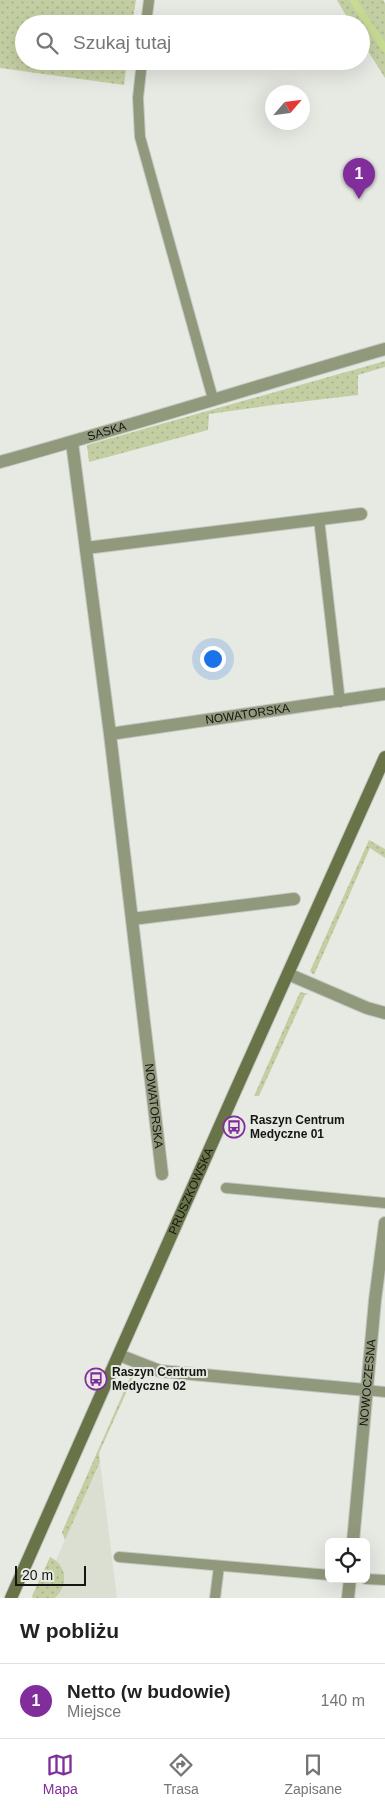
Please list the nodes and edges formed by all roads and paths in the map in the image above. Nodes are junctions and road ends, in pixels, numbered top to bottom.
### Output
1 (150, 0) edge
2 (148, 15) edge
3 (141, 70) edge
4 (385, 349) edge
5 (213, 399) junction
6 (72, 442) junction
7 (0, 462) edge
8 (361, 514) dead end
9 (319, 519) junction
10 (86, 548) junction
11 (385, 694) edge
12 (340, 702) junction
13 (110, 734) junction
14 (385, 757) edge
15 (294, 899) dead end
16 (132, 919) junction
17 (288, 974) junction
18 (385, 1013) edge
19 (162, 1174) dead end
20 (226, 1188) dead end
21 (385, 1203) edge
22 (385, 1223) edge
23 (119, 1355) junction
24 (366, 1390) junction
25 (385, 1392) edge
26 (353, 1538) edge
27 (119, 1557) dead end
28 (219, 1566) junction
29 (325, 1576) edge
30 (370, 1579) edge
31 (385, 1580) edge
32 (350, 1583) edge
33 (11, 1598) edge
34 (215, 1598) edge
35 (348, 1598) edge

1 - 2 lane
3 - 5 lane
4 - 5 street, SASKA
5 - 6 street, SASKA
6 - 7 street, SASKA
6 - 10 street, NOWATORSKA
8 - 9 street
9 - 10 street
9 - 12 lane
10 - 13 street, NOWATORSKA
11 - 12 street, NOWATORSKA
12 - 13 street, NOWATORSKA
13 - 16 street, NOWATORSKA
14 - 17 street, PRUSZKOWSKA
15 - 16 street
16 - 19 street, NOWATORSKA
17 - 18 street
17 - 23 street, PRUSZKOWSKA
20 - 21 lane
22 - 24 street, NOWOCZESNA
23 - 24 street
23 - 33 street, PRUSZKOWSKA
24 - 25 lane
24 - 26 street, NOWOCZESNA
27 - 28 lane
28 - 29 lane
28 - 34 lane
30 - 31 lane
32 - 35 street

